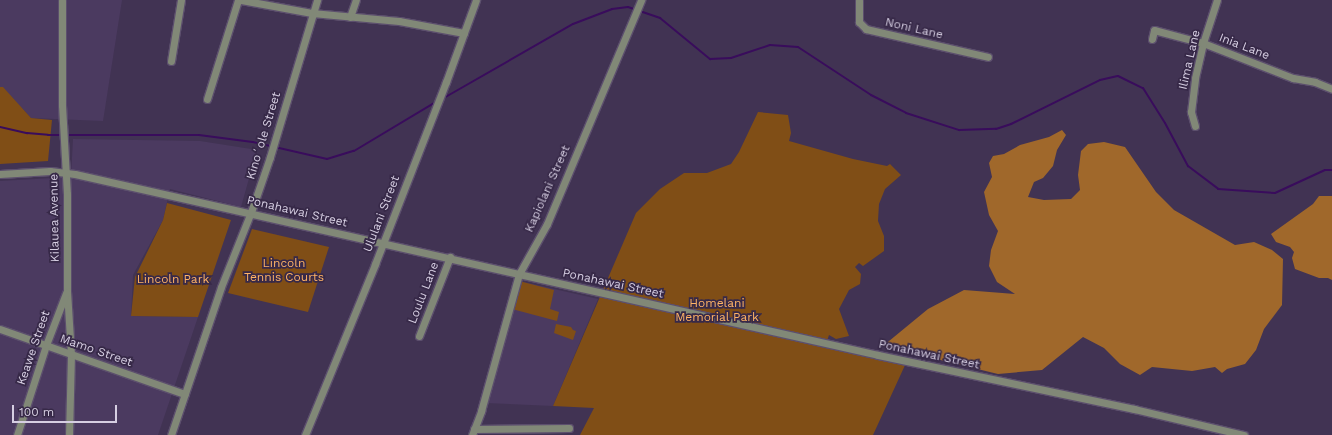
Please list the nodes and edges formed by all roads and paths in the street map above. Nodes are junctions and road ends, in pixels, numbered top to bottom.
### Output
1 (62, 0) edge
2 (181, 0) edge
3 (238, 0) edge
4 (241, 0) edge
5 (317, 0) edge
6 (356, 0) edge
7 (476, 0) edge
8 (641, 0) edge
9 (859, 0) edge
10 (1217, 0) edge
11 (312, 13) junction
12 (350, 17) junction
13 (464, 33) junction
14 (1152, 39) dead end
15 (1203, 43) junction
16 (988, 57) dead end
17 (171, 61) dead end
18 (1332, 89) edge
19 (207, 99) dead end
20 (1195, 126) dead end
21 (65, 172) junction
22 (0, 174) edge
23 (251, 212) junction
24 (383, 243) junction
25 (450, 257) junction
26 (519, 274) junction
27 (66, 291) junction
28 (0, 329) edge
29 (420, 336) dead end
30 (46, 345) junction
31 (71, 354) junction
32 (185, 394) junction
33 (569, 428) dead end
34 (473, 432) edge
35 (16, 435) edge
36 (69, 435) edge
37 (171, 435) edge
38 (306, 435) edge
39 (1244, 435) edge

1 - 21 street, Kilauea Avenue
2 - 17 street
3 - 19 street
4 - 11 street
5 - 11 street, Kinoʻole Street
6 - 12 street
7 - 13 street, Ululani Street
8 - 26 street, Kapiolani Street
9 - 16 street, Noni Lane
10 - 15 street, Ilima Lane
11 - 12 street
11 - 23 street, Kinoʻole Street
12 - 13 street
13 - 24 street, Ululani Street
14 - 15 street, Inia Lane
15 - 18 street, Inia Lane
15 - 20 street, Ilima Lane
21 - 22 street, Ponahawai Street
21 - 23 street, Ponahawai Street
21 - 27 street, Kilauea Avenue
23 - 24 street, Ponahawai Street
23 - 32 street, Kinoʻole Street
24 - 25 street, Ponahawai Street
24 - 38 street, Ululani Street
25 - 26 street, Ponahawai Street
25 - 29 street, Loulu Lane
26 - 34 street, Kapiolani Street
26 - 39 street, Ponahawai Street
27 - 30 street, Keawe Street
27 - 31 street, Kilauea Avenue
28 - 30 street, Mamo Street
30 - 31 street, Mamo Street
30 - 35 street, Keawe Street
31 - 32 street, Mamo Street
31 - 36 street, Kilauea Avenue
32 - 37 street, Kinoʻole Street
33 - 34 street

